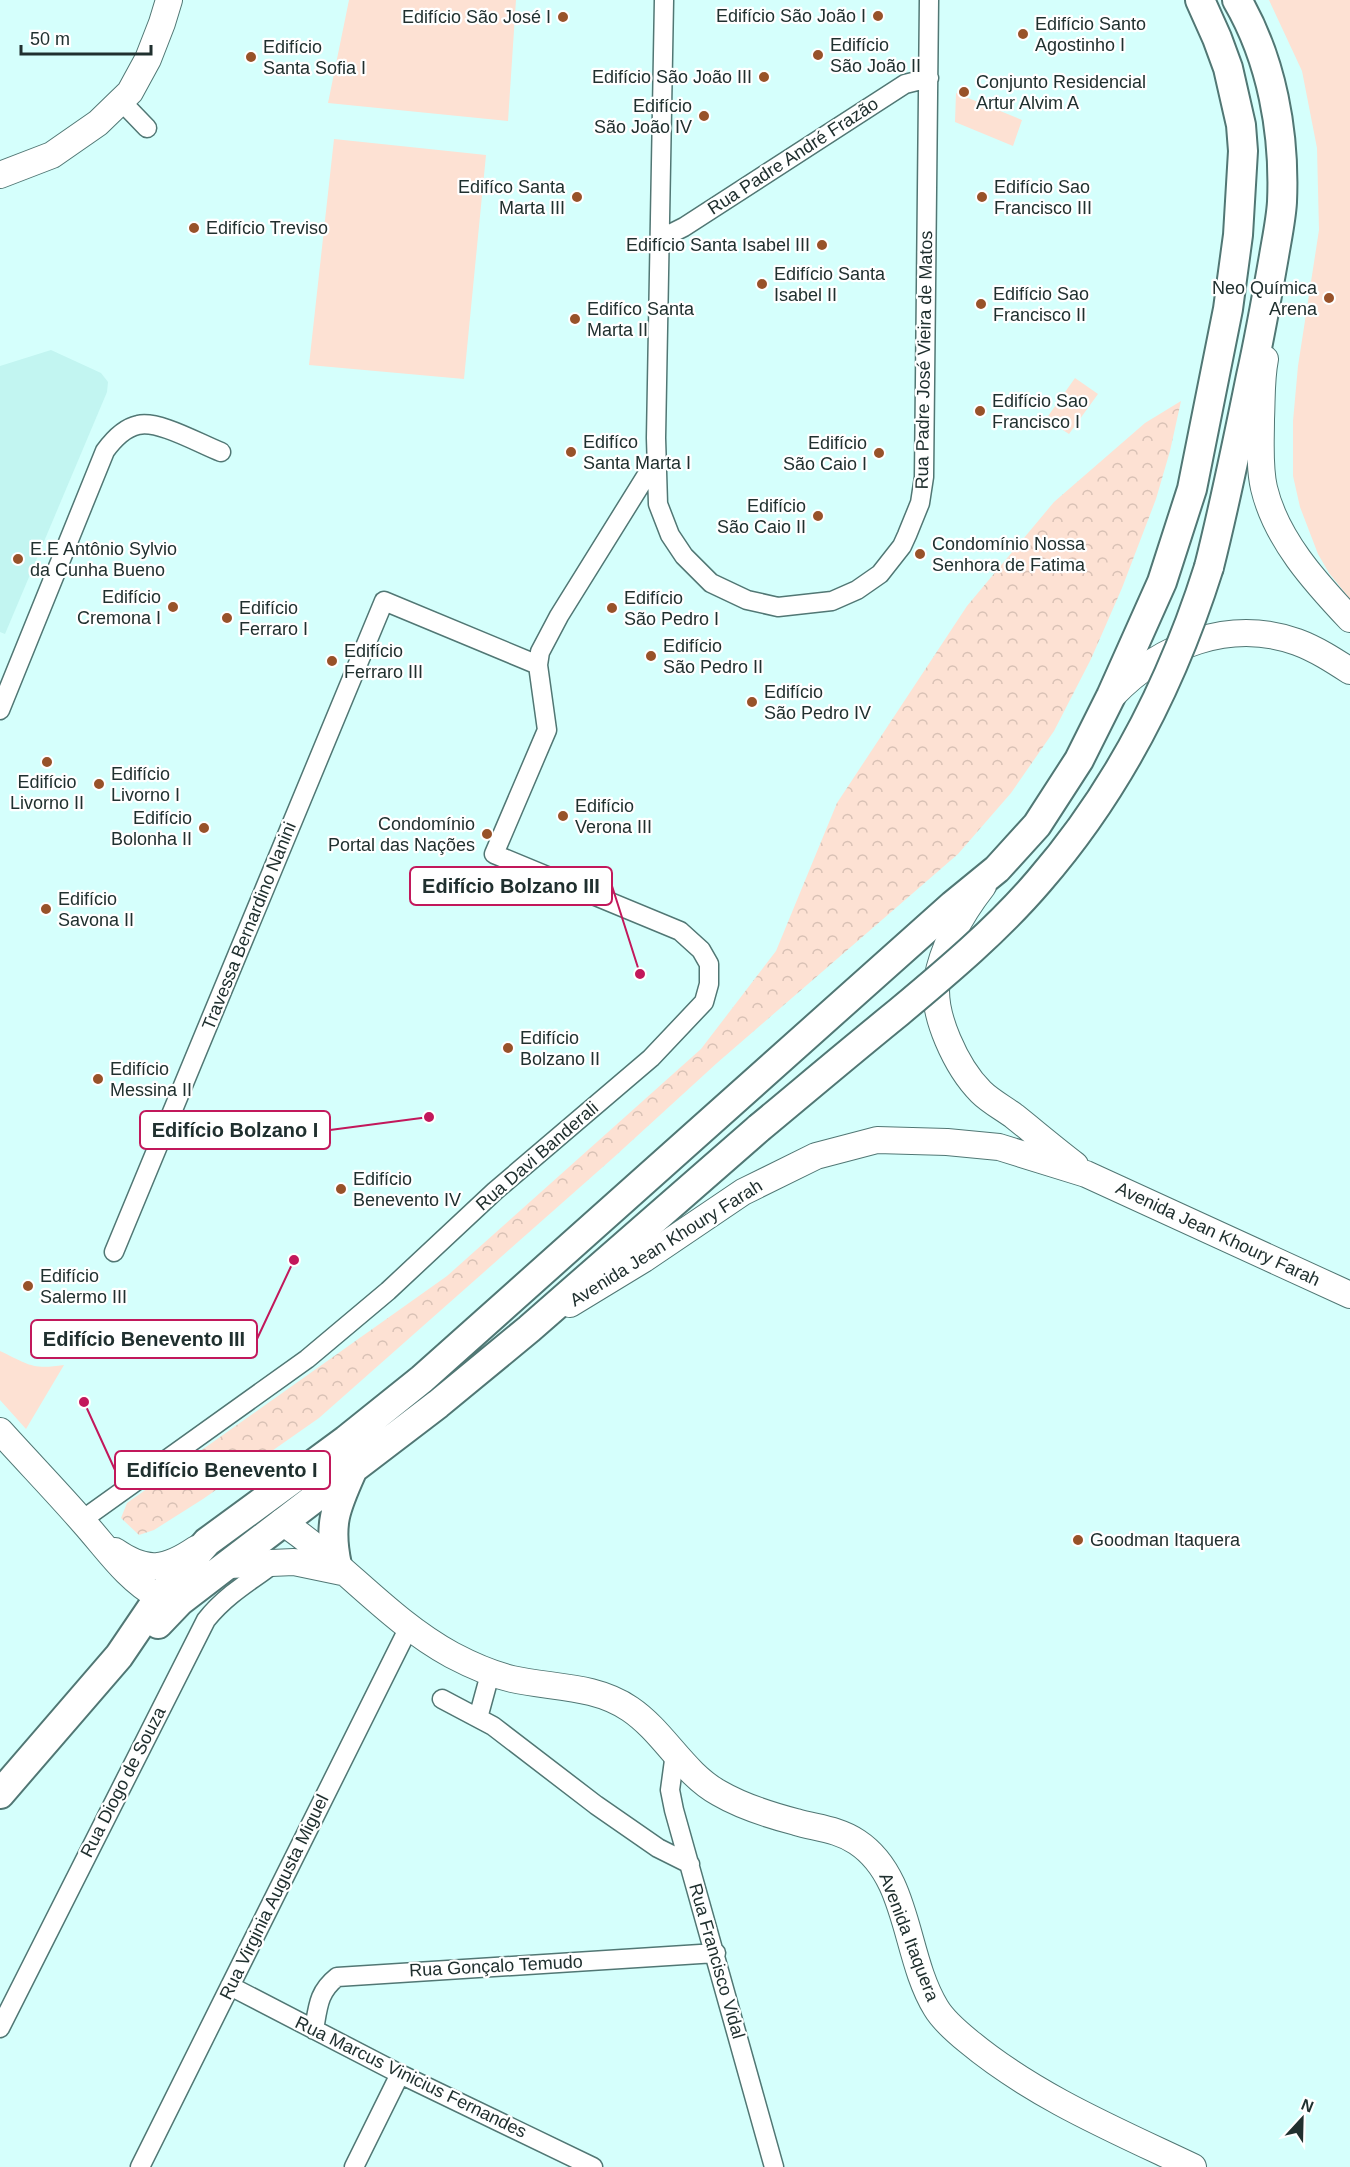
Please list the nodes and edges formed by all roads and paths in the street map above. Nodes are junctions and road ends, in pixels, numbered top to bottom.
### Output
1 (169, 0) edge
2 (664, 0) edge
3 (929, 0) edge
4 (1200, 0) edge
5 (1238, 0) edge
6 (928, 78) junction
7 (121, 101) junction
8 (147, 128) dead end
9 (0, 175) edge
10 (660, 239) junction
11 (1253, 408) junction
12 (221, 452) dead end
13 (656, 460) junction
14 (1350, 619) edge
15 (538, 665) junction
16 (1350, 671) edge
17 (1111, 696) junction
18 (0, 710) edge
19 (997, 869) junction
20 (1086, 1174) junction
21 (114, 1252) dead end
22 (1350, 1295) edge
23 (529, 1329) junction
24 (0, 1431) edge
25 (354, 1468) junction
26 (236, 1520) junction
27 (282, 1522) junction
28 (90, 1529) junction
29 (207, 1542) junction
30 (277, 1562) junction
31 (229, 1565) junction
32 (341, 1569) junction
33 (170, 1599) junction
34 (409, 1627) junction
35 (490, 1674) junction
36 (442, 1699) dead end
37 (478, 1718) junction
38 (675, 1754) junction
39 (0, 1794) edge
40 (690, 1864) junction
41 (716, 1953) junction
42 (230, 1986) junction
43 (0, 2028) edge
44 (314, 2030) junction
45 (400, 2074) junction
46 (570, 2162) edge
47 (140, 2167) edge
48 (354, 2167) edge
49 (593, 2167) edge
50 (774, 2167) edge
51 (1192, 2167) edge

1 - 7 street
2 - 10 street, Rua Padre José Vieira de Matos
3 - 6 street, Rua Padre José Vieira de Matos
4 - 17 main road
5 - 11 main road
6 - 10 street, Rua Padre André Frazão
6 - 13 street, Rua Padre José Vieira de Matos
7 - 8 street
7 - 9 street
10 - 13 street, Rua Padre José Vieira de Matos
11 - 14 street
11 - 23 main road, bridge
12 - 18 street
13 - 15 street
15 - 21 street, Travessa Bernardino Nanini
15 - 28 street, Rua Davi Banderali
16 - 17 street
17 - 19 main road
19 - 20 street, Avenida Jean Khoury Farah
19 - 26 main road
20 - 22 street, Avenida Jean Khoury Farah
20 - 23 street, Avenida Jean Khoury Farah
23 - 25 main road
24 - 28 street
25 - 27 main road
25 - 32 main road
26 - 27 main road
26 - 29 main road
27 - 31 main road
27 - 32 street, Avenida Itaquera
28 - 29 street
28 - 33 street
29 - 33 main road
30 - 31 street, Avenida Itaquera
30 - 32 street, Avenida Itaquera
30 - 43 street, Rua Diogo de Souza
31 - 33 main road
32 - 34 street, Avenida Itaquera
33 - 39 main road
34 - 35 street, Avenida Itaquera
34 - 42 street, Rua Virginia Augusta Miguel
35 - 37 street
35 - 38 street, Avenida Itaquera
36 - 37 street
37 - 40 street
38 - 40 street, Rua Francisco Vidal
38 - 51 street, Avenida Itaquera
40 - 41 street, Rua Francisco Vidal
41 - 44 street, Rua Gonçalo Temudo
41 - 50 street, Rua Francisco Vidal
42 - 44 street, Rua Marcus Vinicius Fernandes
42 - 47 street, Rua Virginia Augusta Miguel
44 - 45 street, Rua Marcus Vinicius Fernandes
45 - 46 street, Rua Marcus Vinicius Fernandes
45 - 48 street
46 - 49 street, Rua Marcus Vinicius Fernandes

